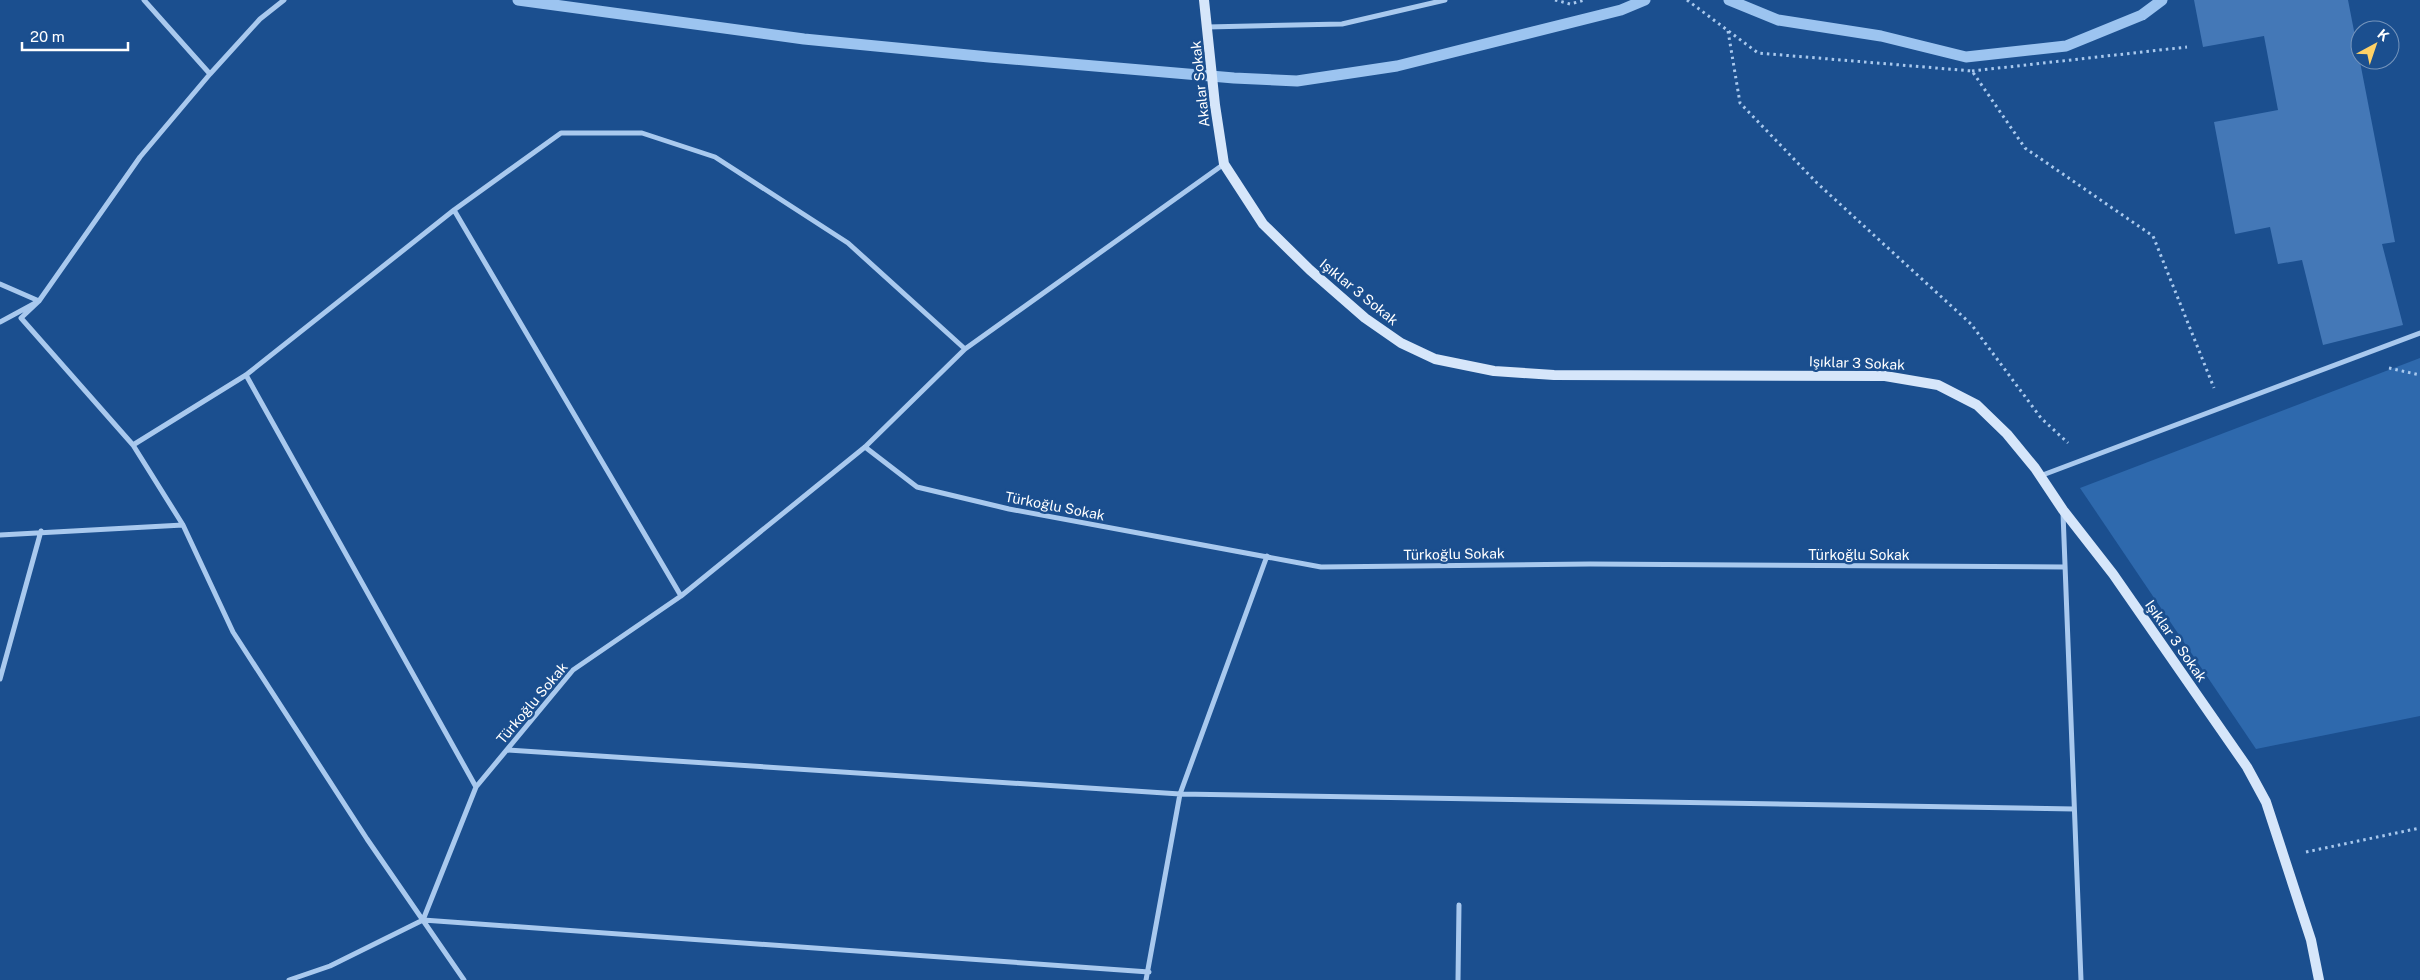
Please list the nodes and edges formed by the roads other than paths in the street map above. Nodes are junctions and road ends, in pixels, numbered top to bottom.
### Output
1 (144, 0) edge
2 (284, 0) edge
3 (1204, 0) edge
4 (1445, 0) edge
5 (1207, 27) junction
6 (210, 74) junction
7 (1224, 164) junction
8 (454, 210) junction
9 (0, 284) edge
10 (39, 302) junction
11 (0, 322) edge
12 (2420, 333) edge
13 (965, 349) junction
14 (246, 376) junction
15 (133, 445) junction
16 (865, 447) junction
17 (2040, 476) junction
18 (2063, 510) junction
19 (183, 525) junction
20 (41, 531) junction
21 (0, 535) edge
22 (1267, 556) junction
23 (2064, 567) junction
24 (681, 596) junction
25 (0, 679) edge
26 (507, 750) junction
27 (476, 787) junction
28 (1180, 794) junction
29 (2074, 809) junction
30 (1459, 905) dead end
31 (422, 920) junction
32 (1149, 972) junction
33 (289, 980) edge
34 (464, 980) edge
35 (1146, 980) edge
36 (1458, 980) edge
37 (2081, 980) edge
38 (2319, 980) edge

1 - 6 street
2 - 6 street
3 - 5 street, Akalar Sokak
4 - 5 street
5 - 7 street, Akalar Sokak
6 - 10 street
7 - 13 street, Türkoğlu Sokak
7 - 17 street, Işıklar 3 Sokak
8 - 13 street
8 - 14 street
8 - 24 street
9 - 10 street
10 - 11 street
10 - 15 street
12 - 17 street
13 - 16 street, Türkoğlu Sokak
14 - 15 street
14 - 27 street
15 - 19 street
16 - 22 street, Türkoğlu Sokak
16 - 24 street, Türkoğlu Sokak
17 - 18 street, Işıklar 3 Sokak
18 - 23 street
18 - 38 street, Işıklar 3 Sokak
19 - 20 street
19 - 31 street
20 - 21 street
20 - 25 street
22 - 23 street, Türkoğlu Sokak
22 - 28 street
23 - 29 street
24 - 26 street, Türkoğlu Sokak
26 - 27 street, Türkoğlu Sokak
26 - 28 street
27 - 31 street, Türkoğlu Sokak
28 - 29 street
28 - 32 street
29 - 37 street
30 - 36 street
31 - 32 street
31 - 33 street
31 - 34 street
32 - 35 street

